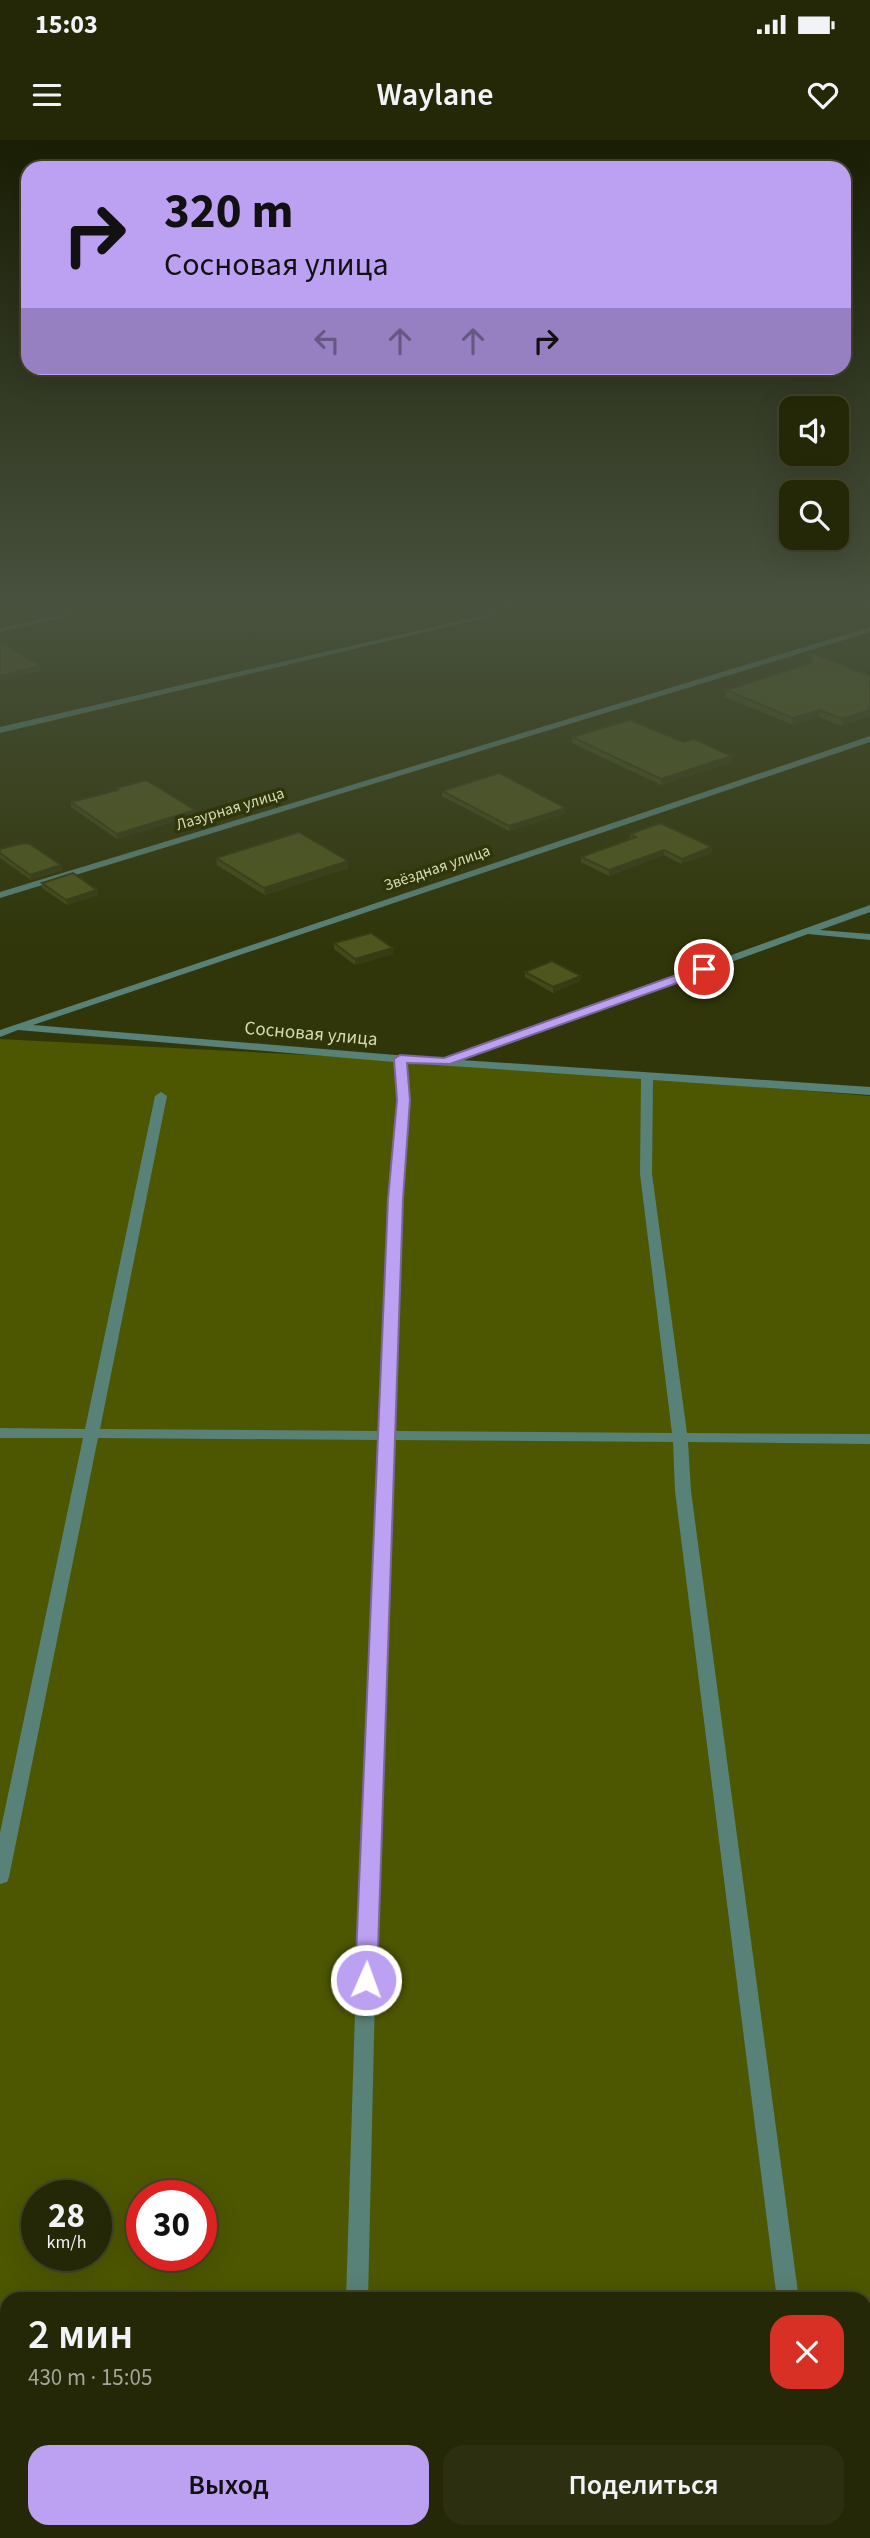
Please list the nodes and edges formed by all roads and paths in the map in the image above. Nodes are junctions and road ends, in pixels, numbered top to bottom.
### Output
1 (43, 720) edge
2 (573, 720) edge
3 (0, 730) edge
4 (870, 739) edge
5 (0, 895) edge
6 (870, 908) edge
7 (808, 932) junction
8 (870, 937) edge
9 (0, 1026) edge
10 (15, 1027) junction
11 (0, 1034) edge
12 (400, 1059) junction
13 (445, 1062) junction
14 (647, 1076) junction
15 (870, 1091) edge
16 (161, 1096) dead end
17 (0, 1433) edge
18 (91, 1433) junction
19 (387, 1435) junction
20 (680, 1437) junction
21 (870, 1438) edge
22 (0, 1877) edge
23 (357, 2292) edge
24 (787, 2292) edge

1 - 3 street
2 - 5 street, Лазурная улица
4 - 10 street, Звёздная улица
6 - 7 street
7 - 8 street
7 - 13 street
9 - 10 street, Сосновая улица
10 - 11 street, Звёздная улица
10 - 12 street, Сосновая улица
12 - 13 street, Сосновая улица
12 - 19 street
13 - 14 street, Сосновая улица
14 - 15 street, Сосновая улица
14 - 20 street
16 - 18 street
17 - 18 street
18 - 19 street
18 - 22 street
19 - 20 street
19 - 23 street
20 - 21 street
20 - 24 street

